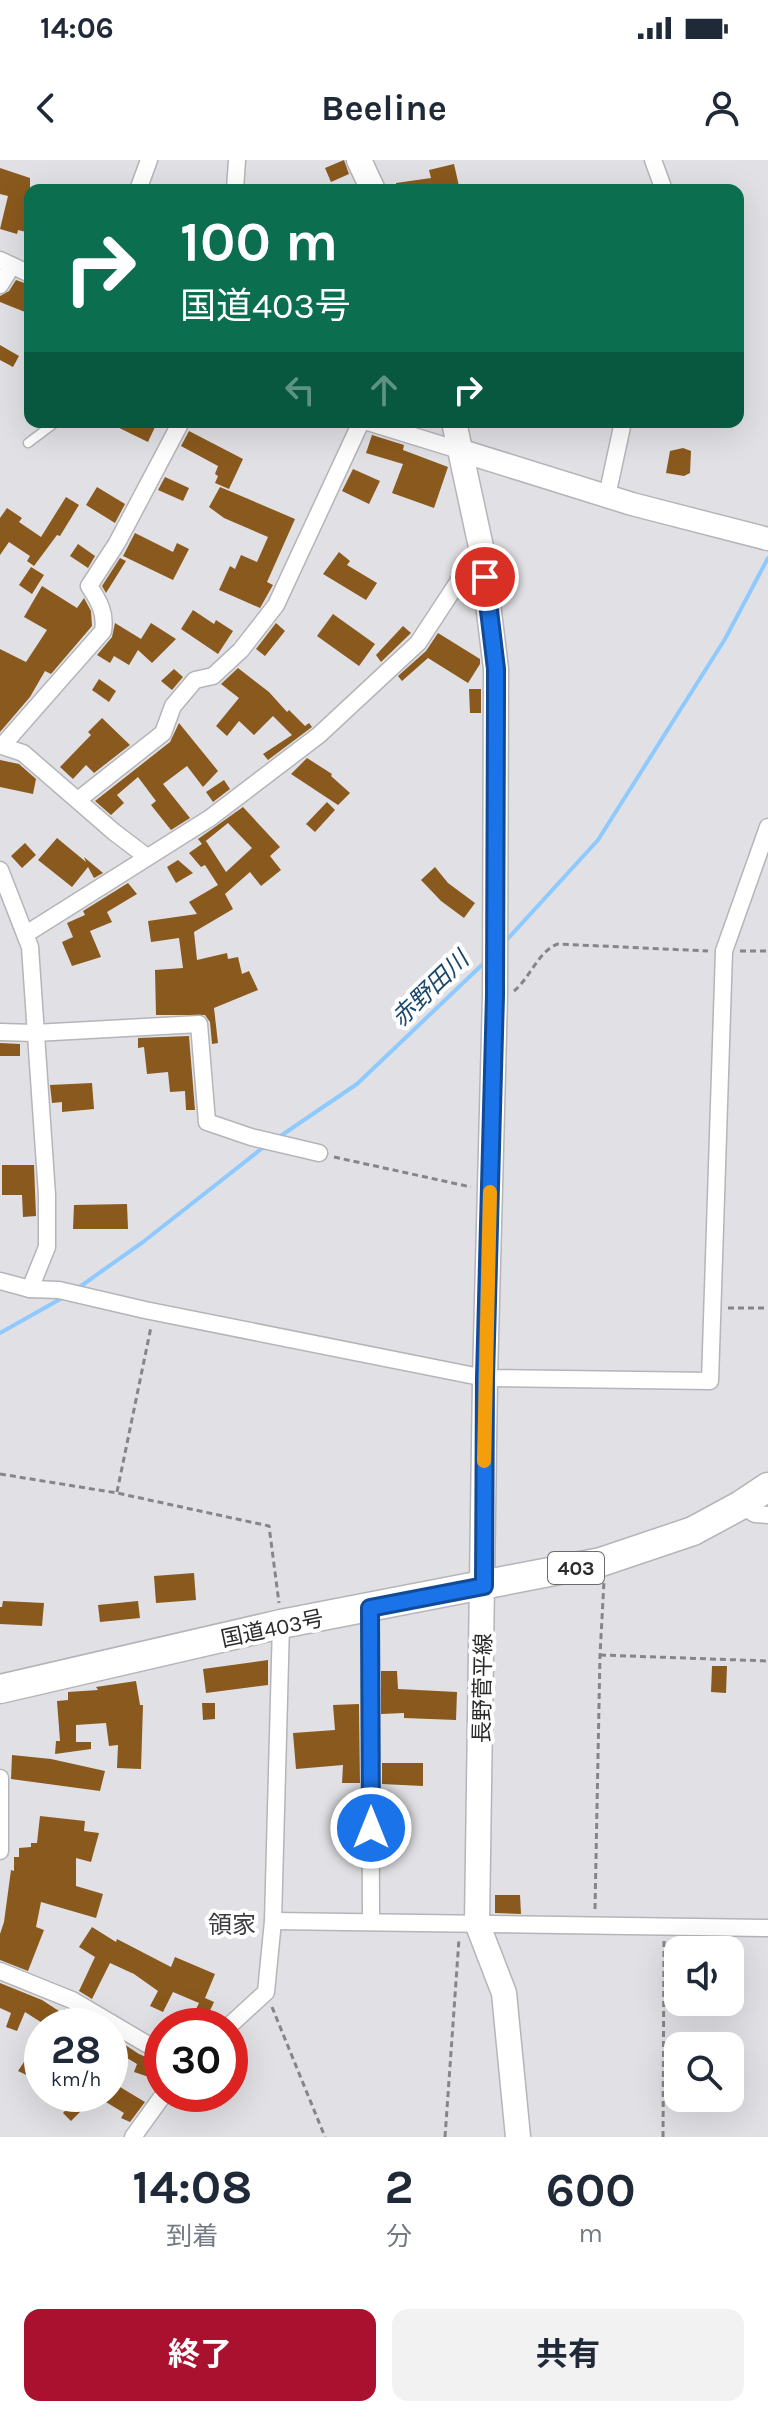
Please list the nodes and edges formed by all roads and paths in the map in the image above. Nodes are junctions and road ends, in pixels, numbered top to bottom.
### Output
1 (149, 160) edge
2 (237, 160) edge
3 (359, 160) edge
4 (653, 160) edge
5 (140, 184) edge
6 (235, 184) edge
7 (370, 184) edge
8 (662, 184) edge
9 (6, 263) edge
10 (0, 285) edge
11 (48, 428) edge
12 (178, 428) edge
13 (358, 428) edge
14 (387, 428) edge
15 (456, 428) edge
16 (622, 428) edge
17 (28, 443) dead end
18 (462, 451) junction
19 (607, 496) junction
20 (768, 539) edge
21 (481, 547) junction
22 (1, 746) edge
23 (78, 800) junction
24 (768, 827) edge
25 (147, 857) junction
26 (0, 870) edge
27 (26, 934) junction
28 (724, 951) junction
29 (768, 951) edge
30 (495, 990) junction
31 (0, 1032) edge
32 (35, 1033) junction
33 (319, 1153) joint
34 (490, 1191) junction
35 (0, 1281) edge
36 (30, 1289) junction
37 (712, 1308) junction
38 (768, 1308) edge
39 (149, 1311) junction
40 (485, 1378) junction
41 (0, 1474) edge
42 (768, 1487) edge
43 (117, 1493) junction
44 (741, 1505) junction
45 (768, 1515) edge
46 (604, 1581) dead end
47 (484, 1586) junction
48 (370, 1608) junction
49 (281, 1624) junction
50 (600, 1655) junction
51 (768, 1661) edge
52 (0, 1689) edge
53 (0, 1778) edge
54 (0, 1851) edge
55 (273, 1921) junction
56 (371, 1922) junction
57 (469, 1923) junction
58 (594, 1925) junction
59 (664, 1926) junction
60 (768, 1928) edge
61 (0, 1971) edge
62 (266, 1992) junction
63 (248, 2009) edge
64 (144, 2042) edge
65 (151, 2112) edge
66 (133, 2137) edge
67 (325, 2137) edge
68 (445, 2137) edge
69 (518, 2137) edge
70 (663, 2137) edge

1 - 5 street
2 - 6 street
3 - 7 main road
4 - 8 street
9 - 10 street
11 - 17 lane
12 - 22 street
13 - 23 street
14 - 18 street
15 - 18 main road, 長野菅平線
16 - 19 street
18 - 19 street
18 - 21 main road, 長野菅平線
19 - 20 street
21 - 25 street
21 - 30 main road, 長野菅平線
22 - 23 street
23 - 25 street
24 - 28 street
25 - 27 street
26 - 27 street
27 - 32 street
28 - 29 path
28 - 30 path
28 - 37 street
30 - 34 main road, 長野菅平線
31 - 32 street
32 - 33 street
32 - 36 street
33 - 34 path
34 - 40 main road, 長野菅平線
35 - 36 street
36 - 39 street
37 - 38 path
37 - 40 street
39 - 40 street
39 - 43 path
40 - 47 main road, 長野菅平線
41 - 43 path
42 - 44 highway, 国道403号 / 403
43 - 49 path
44 - 45 street
44 - 47 highway, 国道403号 / 403
46 - 50 path
47 - 48 highway, 国道403号 / 403
47 - 57 main road, 長野菅平線
48 - 49 highway, 国道403号 / 403
48 - 56 street
49 - 52 highway, 国道403号 / 403
49 - 55 street
50 - 51 path
50 - 58 path
53 - 54 street
55 - 56 street
55 - 62 street
56 - 57 street
57 - 58 street
57 - 68 path
57 - 69 main road, 長野菅平線
58 - 59 street
59 - 60 street
59 - 70 path
61 - 64 street
62 - 63 street
62 - 67 path
65 - 66 street

